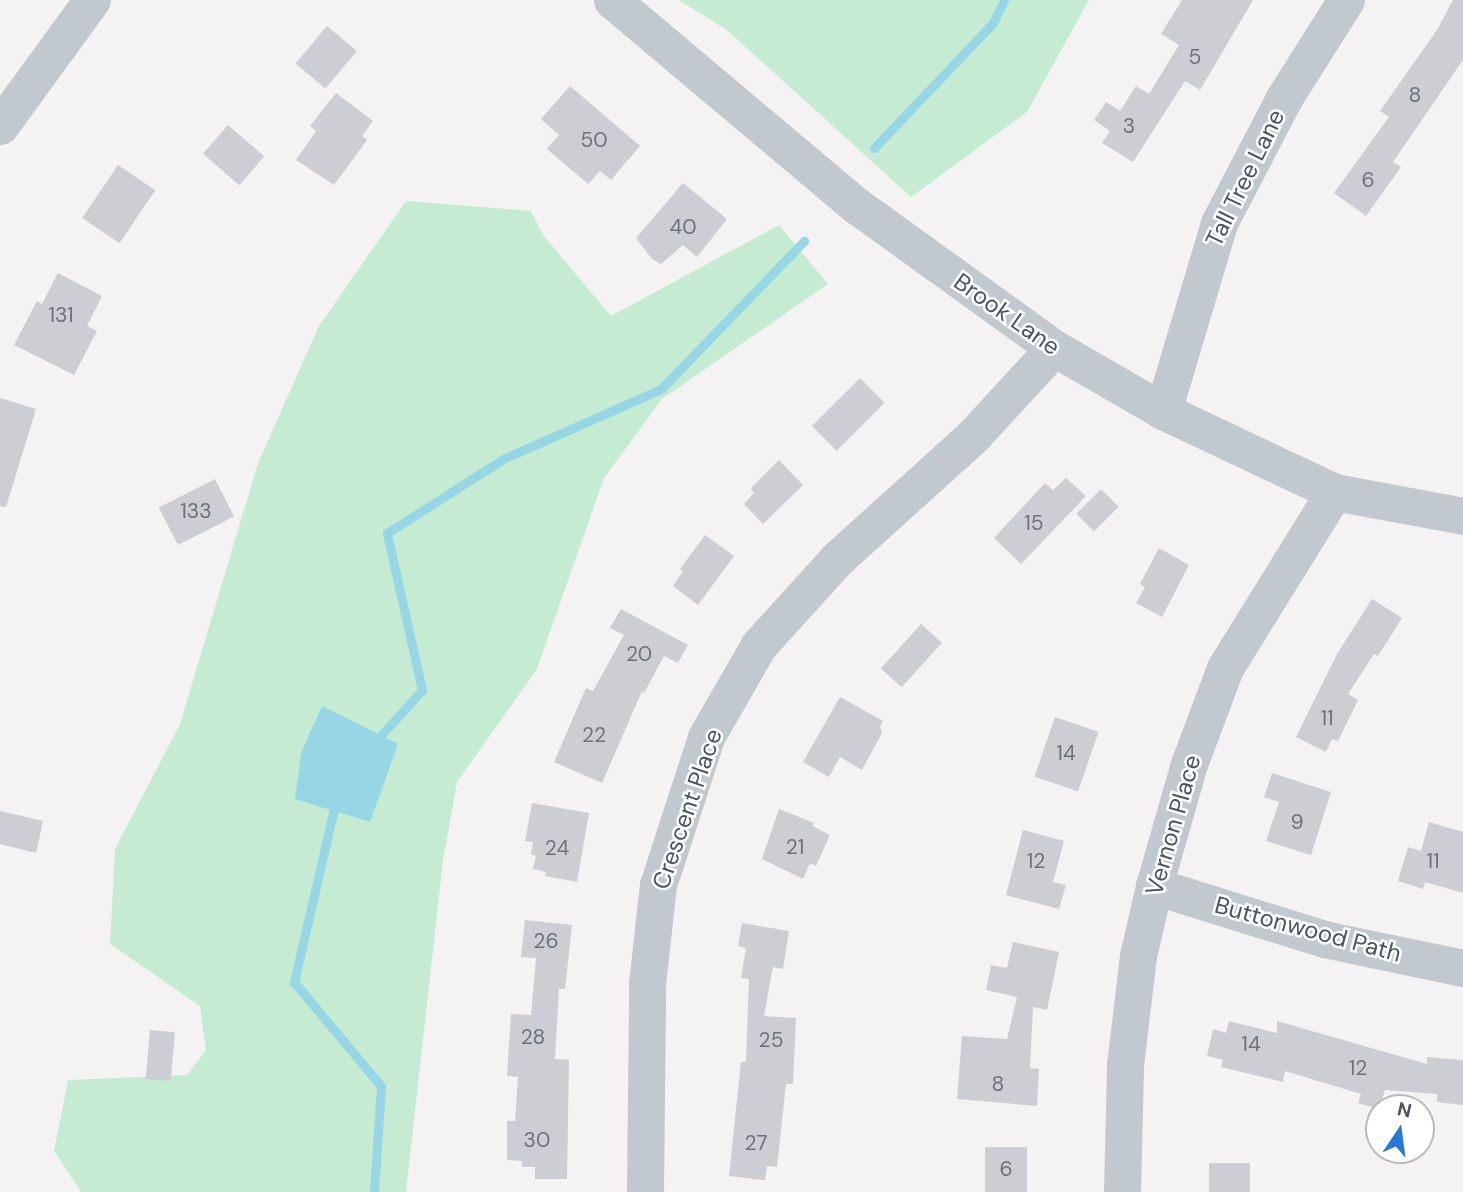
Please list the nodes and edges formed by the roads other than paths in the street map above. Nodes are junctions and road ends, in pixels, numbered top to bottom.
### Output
1 (92, 0) edge
2 (612, 0) edge
3 (1346, 0) edge
4 (0, 126) edge
5 (1054, 348) junction
6 (1163, 411) junction
7 (1334, 492) junction
8 (1463, 516) edge
9 (1154, 886) junction
10 (1463, 968) edge
11 (645, 1192) edge
12 (1122, 1192) edge

1 - 4 street
2 - 5 street, Brook Lane
3 - 6 street, Tall Tree Lane
5 - 6 street, Brook Lane
5 - 11 street, Crescent Place
6 - 7 street, Brook Lane
7 - 8 street, Brook Lane
7 - 9 street, Vernon Place
9 - 10 street, Buttonwood Path
9 - 12 street, Vernon Place

